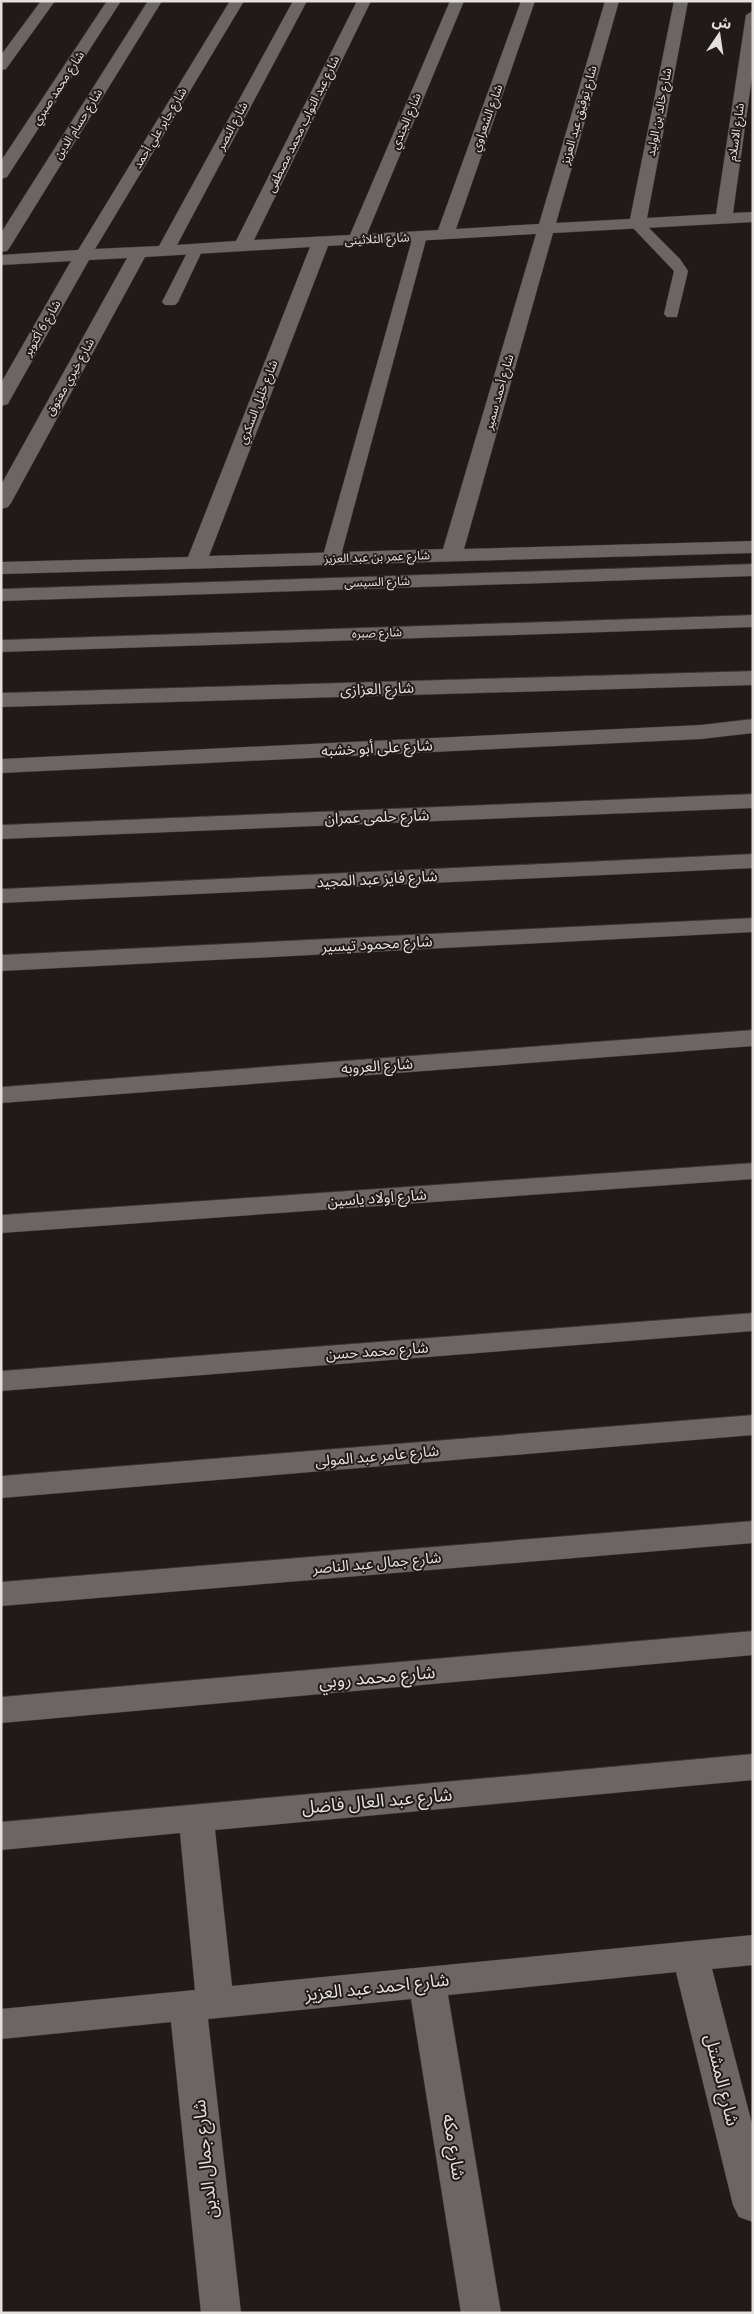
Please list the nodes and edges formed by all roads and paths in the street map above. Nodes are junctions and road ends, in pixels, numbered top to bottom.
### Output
1 (48, 1) edge
2 (114, 1) edge
3 (155, 1) edge
4 (237, 1) edge
5 (300, 1) edge
6 (364, 1) edge
7 (457, 1) edge
8 (528, 1) edge
9 (612, 1) edge
10 (681, 1) edge
11 (753, 15) edge
12 (1, 66) edge
13 (1, 174) edge
14 (753, 217) edge
15 (724, 219) junction
16 (637, 224) junction
17 (546, 229) junction
18 (444, 235) junction
19 (420, 236) junction
20 (356, 240) junction
21 (321, 242) junction
22 (1, 246) edge
23 (242, 246) junction
24 (196, 249) junction
25 (165, 251) junction
26 (140, 252) junction
27 (83, 256) junction
28 (1, 260) edge
29 (170, 302) dead end
30 (672, 314) dead end
31 (1, 400) edge
32 (1, 503) edge
33 (753, 547) edge
34 (452, 555) junction
35 (331, 559) junction
36 (196, 562) junction
37 (1, 568) edge
38 (753, 570) edge
39 (1, 595) edge
40 (753, 621) edge
41 (1, 646) edge
42 (753, 678) edge
43 (1, 700) edge
44 (753, 726) edge
45 (1, 766) edge
46 (753, 801) edge
47 (1, 832) edge
48 (753, 861) edge
49 (1, 896) edge
50 (753, 925) edge
51 (1, 963) edge
52 (753, 1038) edge
53 (1, 1095) edge
54 (753, 1171) edge
55 (1, 1224) edge
56 (753, 1322) edge
57 (1, 1381) edge
58 (753, 1426) edge
59 (1, 1486) edge
60 (753, 1532) edge
61 (1, 1594) edge
62 (753, 1643) edge
63 (1, 1710) edge
64 (753, 1767) edge
65 (196, 1818) junction
66 (1, 1836) edge
67 (753, 1950) edge
68 (690, 1956) junction
69 (426, 1982) junction
70 (202, 2004) junction
71 (1, 2024) edge
72 (753, 2204) edge
73 (221, 2313) edge
74 (481, 2313) edge

1 - 12 street
2 - 13 street, شارع محمد صبري
3 - 22 street, شارع حسام الدين
4 - 27 street, شارع جابر علي أحمد
5 - 25 street, شارع النصر
6 - 23 street, شارع عبد التواب محمد مصطفى
7 - 20 street, شارع الجندي
8 - 18 street, شارع الشعراوي
9 - 17 street, شارع توفيق عبد العزيز
10 - 16 street, شارع خالد بن الوليد
11 - 15 street, شارع الاسلام
14 - 15 street, شارع الثلاثينى
15 - 16 street, شارع الثلاثينى
16 - 17 street, شارع الثلاثينى
16 - 30 lane
17 - 18 street, شارع الثلاثينى
17 - 34 street, شارع أحمد سمير
18 - 19 street, شارع الثلاثينى
19 - 20 street, شارع الثلاثينى
19 - 35 lane
20 - 21 street, شارع الثلاثينى
21 - 23 street, شارع الثلاثينى
21 - 36 street, شارع خليل السكري
23 - 24 street, شارع الثلاثينى
24 - 25 street, شارع الثلاثينى
24 - 29 lane
25 - 26 street, شارع الثلاثينى
26 - 27 street, شارع الثلاثينى
26 - 32 street, شارع خيري معتوق
27 - 28 street, شارع الثلاثينى
27 - 31 street, شارع 6 أكتوبر
33 - 34 street, شارع عمر بن عبد العزيز
34 - 35 street, شارع عمر بن عبد العزيز
35 - 36 street, شارع عمر بن عبد العزيز
36 - 37 street, شارع عمر بن عبد العزيز
38 - 39 street, شارع السيسى
40 - 41 street, شارع صبره
42 - 43 street, شارع العزازى
44 - 45 street, شارع على أبو خشبه
46 - 47 street, شارع حلمى عمران
48 - 49 street, شارع فايز عبد المجيد
50 - 51 street, شارع محمود تيسير
52 - 53 street, شارع العروبه
54 - 55 street, شارع اولاد ياسين
56 - 57 street, شارع محمد حسن
58 - 59 street, شارع عامر عبد المولى
60 - 61 street, شارع جمال عبد الناصر
62 - 63 street, شارع محمد روبي
64 - 65 street, شارع عبد العال فاضل
65 - 66 street, شارع عبد العال فاضل
65 - 70 street, شارع جمال الدين
67 - 68 street, شارع احمد عبد العزيز
68 - 69 street, شارع احمد عبد العزيز
68 - 72 street, شارع المشتل
69 - 70 street, شارع احمد عبد العزيز
69 - 74 street, شارع مكه
70 - 71 street, شارع احمد عبد العزيز
70 - 73 street, شارع جمال الدين

